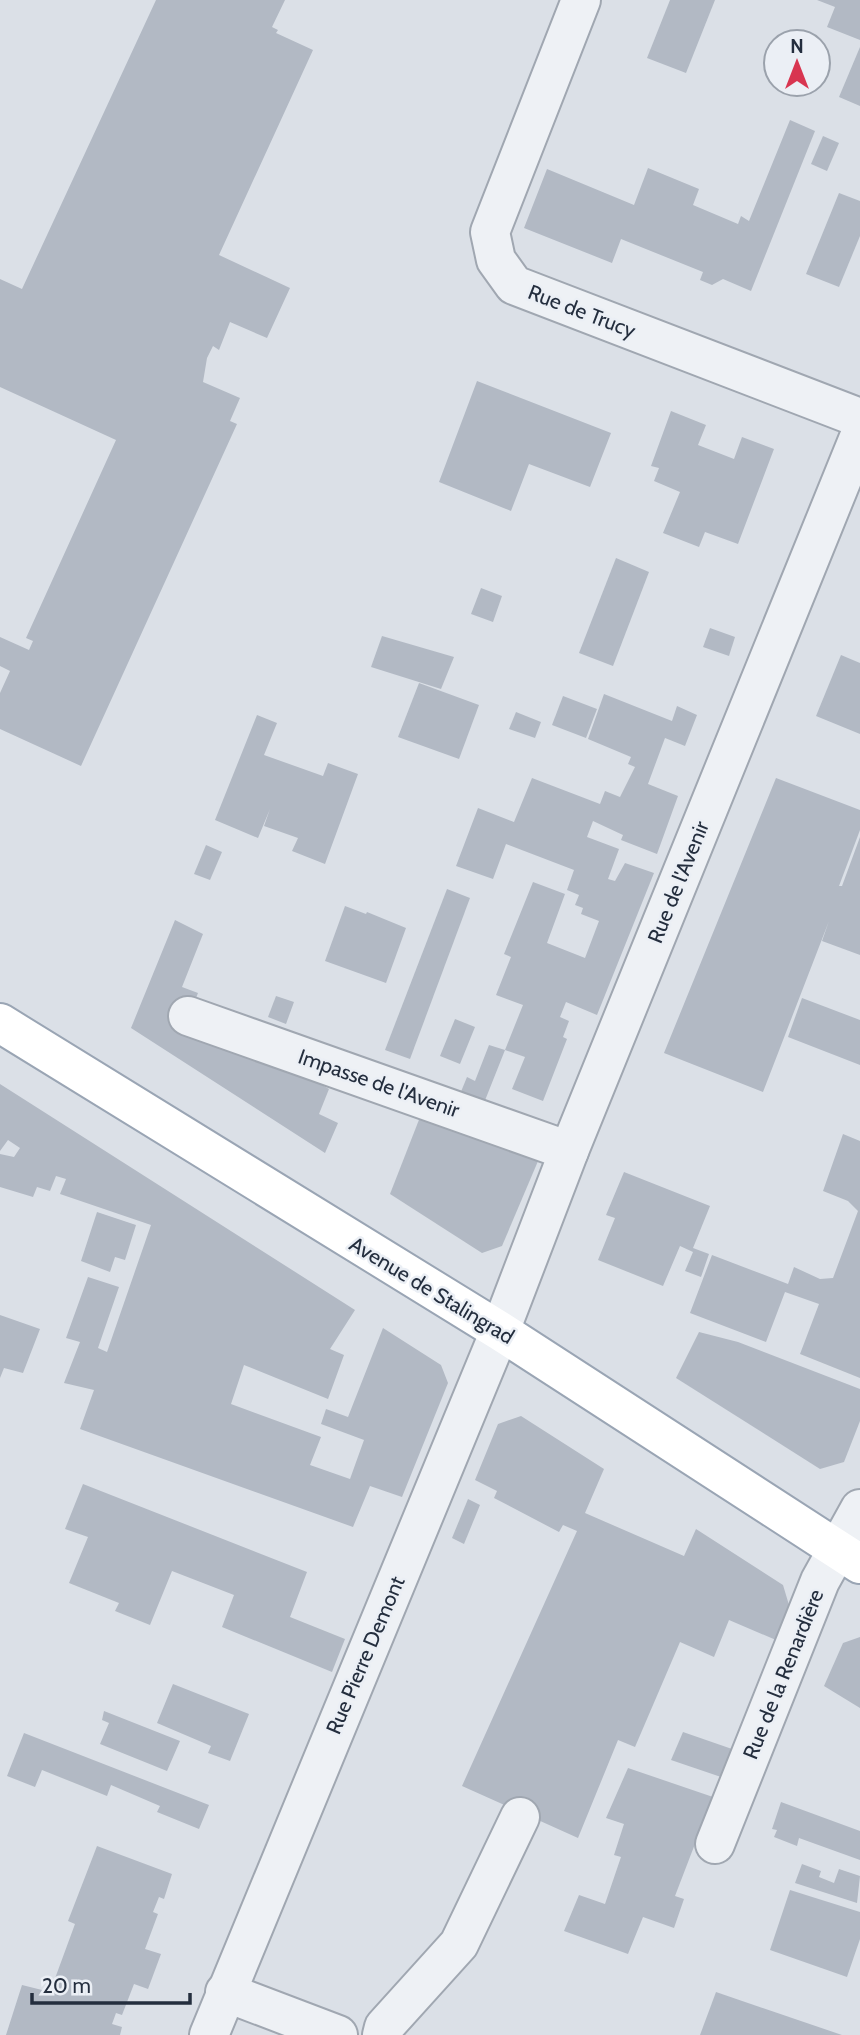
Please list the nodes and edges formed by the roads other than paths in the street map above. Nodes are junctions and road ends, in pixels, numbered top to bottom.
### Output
1 (580, 0) edge
2 (860, 418) edge
3 (860, 435) edge
4 (188, 1016) dead end
5 (0, 1023) edge
6 (569, 1150) junction
7 (499, 1331) junction
8 (860, 1509) edge
9 (850, 1557) edge
10 (520, 1817) dead end
11 (715, 1844) dead end
12 (228, 1985) junction
13 (209, 2035) edge
14 (338, 2035) edge
15 (382, 2035) edge

1 - 2 street, Rue de Trucy
3 - 6 street, Rue de l'Avenir
4 - 6 street, Impasse de l'Avenir
5 - 7 main road, Avenue de Stalingrad
6 - 7 street, Rue de l'Avenir
7 - 9 main road, Avenue de Stalingrad
7 - 12 street, Rue Pierre Demont
8 - 9 street, Rue de la Renardière
9 - 11 street, Rue de la Renardière
10 - 15 street
12 - 13 street, Rue Pierre Demont
12 - 14 street

